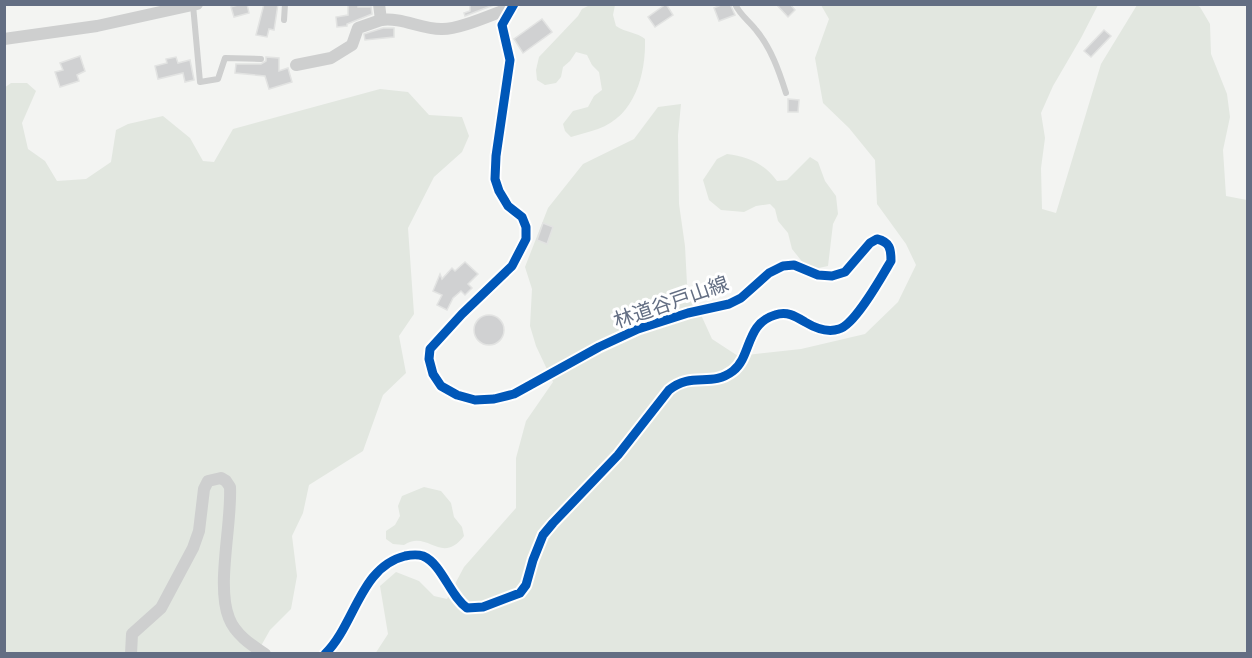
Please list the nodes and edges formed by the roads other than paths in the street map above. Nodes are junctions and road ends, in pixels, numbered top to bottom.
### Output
1 (285, 4) edge
2 (379, 4) edge
3 (735, 4) edge
4 (195, 5) edge
5 (514, 6) edge
6 (160, 8) edge
7 (284, 20) dead end
8 (381, 20) junction
9 (4, 39) edge
10 (261, 59) dead end
11 (296, 65) dead end
12 (786, 93) dead end
13 (131, 654) edge
14 (265, 654) edge
15 (325, 654) edge

1 - 7 lane
2 - 8 street
3 - 12 lane
4 - 6 street
4 - 10 lane
5 - 8 street
5 - 15 street, 林道谷戸山線
6 - 9 street
8 - 11 street
13 - 14 street

